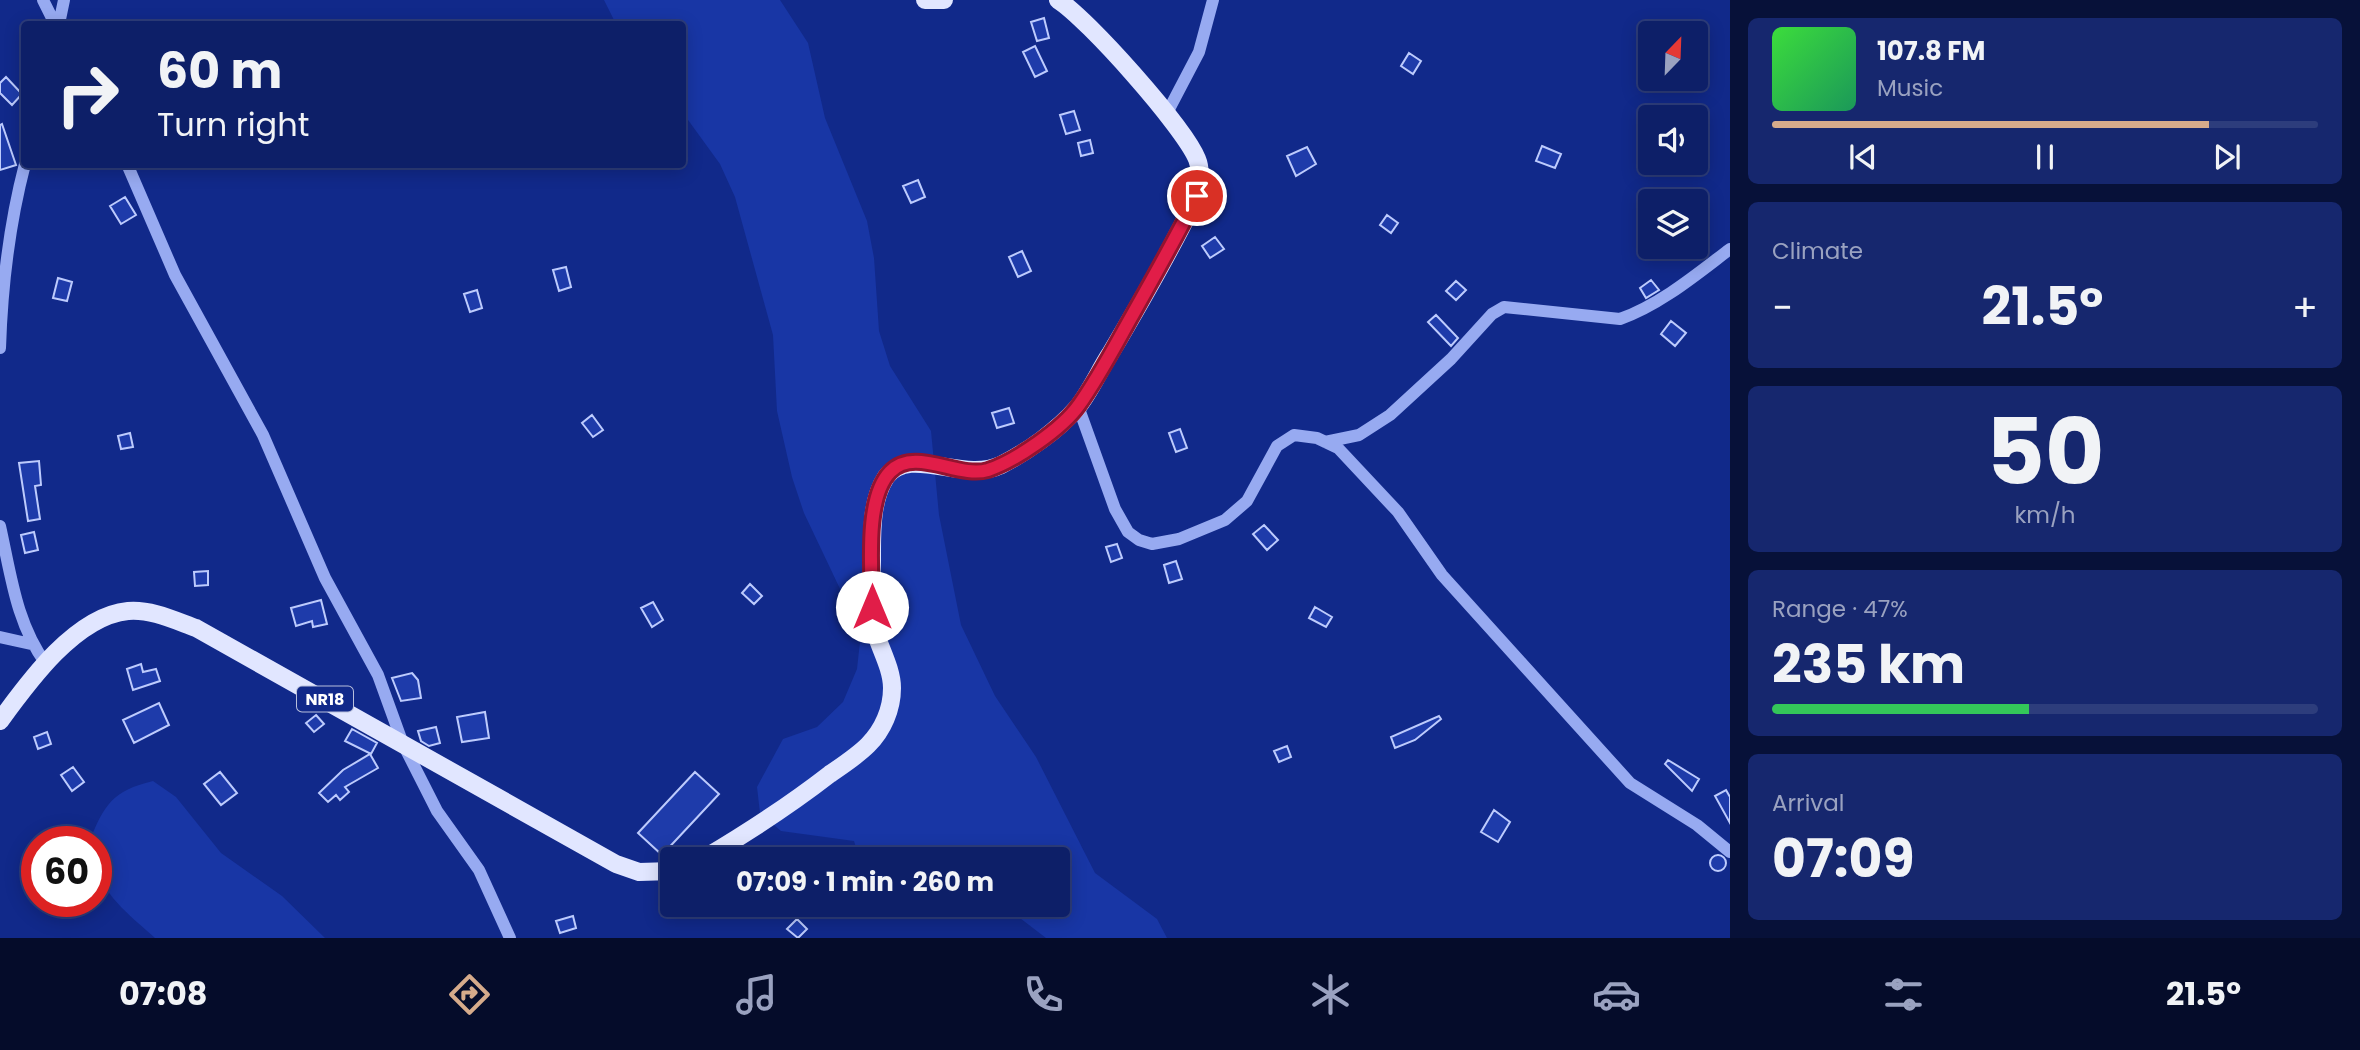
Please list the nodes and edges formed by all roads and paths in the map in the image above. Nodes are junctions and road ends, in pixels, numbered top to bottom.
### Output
1 (43, 0) edge
2 (64, 0) edge
3 (925, 0) edge
4 (944, 0) edge
5 (1058, 0) edge
6 (1213, 0) edge
7 (55, 21) edge
8 (58, 21) edge
9 (1166, 115) junction
10 (24, 168) edge
11 (129, 168) edge
12 (1730, 248) edge
13 (0, 348) edge
14 (1078, 406) junction
15 (1325, 442) junction
16 (0, 526) edge
17 (0, 637) edge
18 (31, 644) junction
19 (46, 664) junction
20 (0, 721) edge
21 (403, 744) junction
22 (723, 847) edge
23 (1730, 852) edge
24 (660, 871) edge
25 (510, 938) edge

1 - 7 street
2 - 8 street
3 - 4 main road
5 - 9 main road
6 - 9 street
9 - 14 main road
10 - 13 street
11 - 21 street
12 - 15 street
14 - 15 street
14 - 22 main road
15 - 23 street
16 - 18 street
17 - 18 street
18 - 19 street
19 - 20 main road, NR18
19 - 21 main road, NR18
21 - 24 main road, NR18
21 - 25 street

